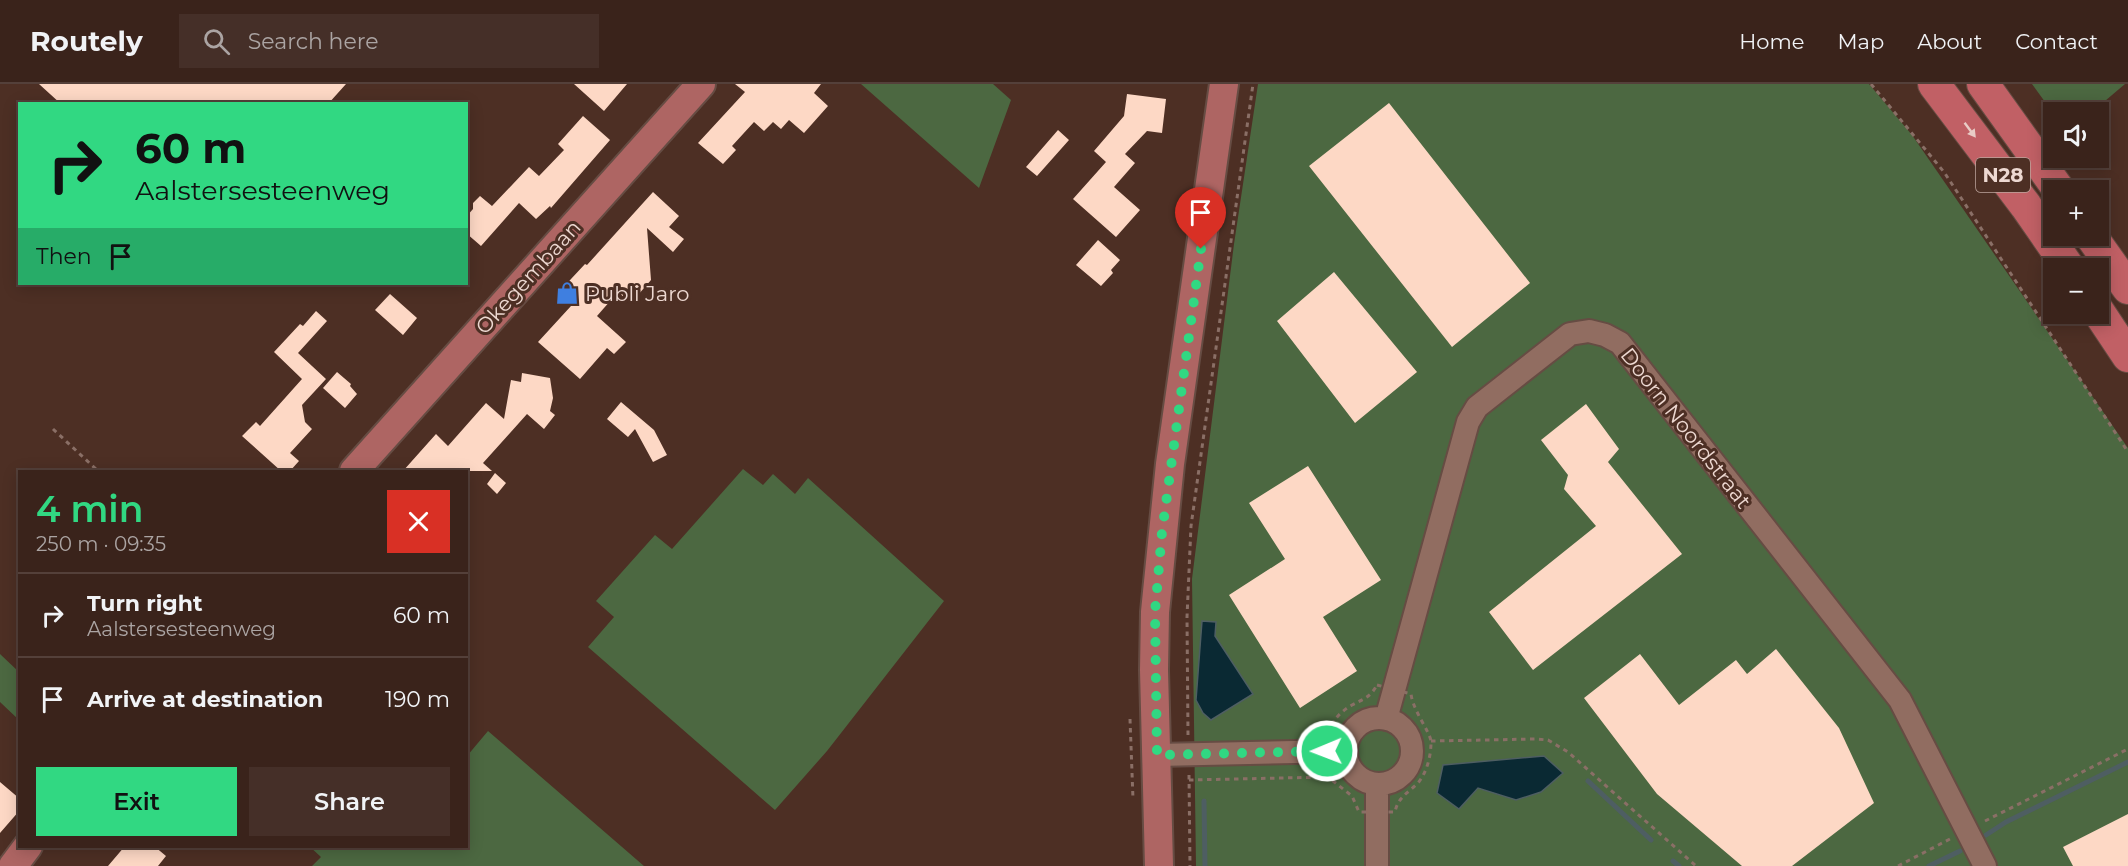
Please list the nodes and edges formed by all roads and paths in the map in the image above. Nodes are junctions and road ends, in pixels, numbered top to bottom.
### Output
1 (701, 84) edge
2 (1224, 84) edge
3 (1253, 84) edge
4 (1871, 84) edge
5 (1934, 84) edge
6 (1983, 84) edge
7 (2052, 180) edge
8 (2098, 246) edge
9 (2062, 258) edge
10 (2128, 288) edge
11 (2107, 324) edge
12 (2128, 356) edge
13 (53, 429) dead end
14 (2128, 452) edge
15 (97, 470) edge
16 (355, 470) edge
17 (1395, 685) junction
18 (1386, 719) junction
19 (1431, 741) junction
20 (2128, 749) edge
21 (1336, 751) junction
22 (1189, 754) junction
23 (1157, 755) junction
24 (1328, 777) junction
25 (1189, 780) junction
26 (1377, 784) junction
27 (1377, 812) junction
28 (1961, 834) junction
29 (26, 848) edge
30 (13, 866) edge
31 (1159, 866) edge
32 (1190, 866) edge
33 (1377, 866) edge
34 (1696, 866) edge
35 (1898, 866) edge
36 (1985, 866) edge

1 - 16 main road, Okegembaan
2 - 23 main road
3 - 22 path
4 - 14 path
5 -> 9 highway, N28
6 - 7 highway, N28
8 - 10 highway
11 - 12 highway
13 - 15 path
17 - 18 street, Doorn Noordstraat
17 - 19 path
17 - 21 path
17 - 28 street, Doorn Noordstraat
18 - 21 street
18 - 26 street
19 - 27 path
19 - 34 path
20 - 28 path
21 - 22 street
21 - 24 path
21 - 26 street
22 - 23 street
22 - 25 path
23 - 31 main road
24 - 25 path
24 - 27 path
25 - 32 path
26 - 27 street
27 - 33 street
28 - 35 path
28 - 36 street, Doorn Noordstraat
29 - 30 main road

